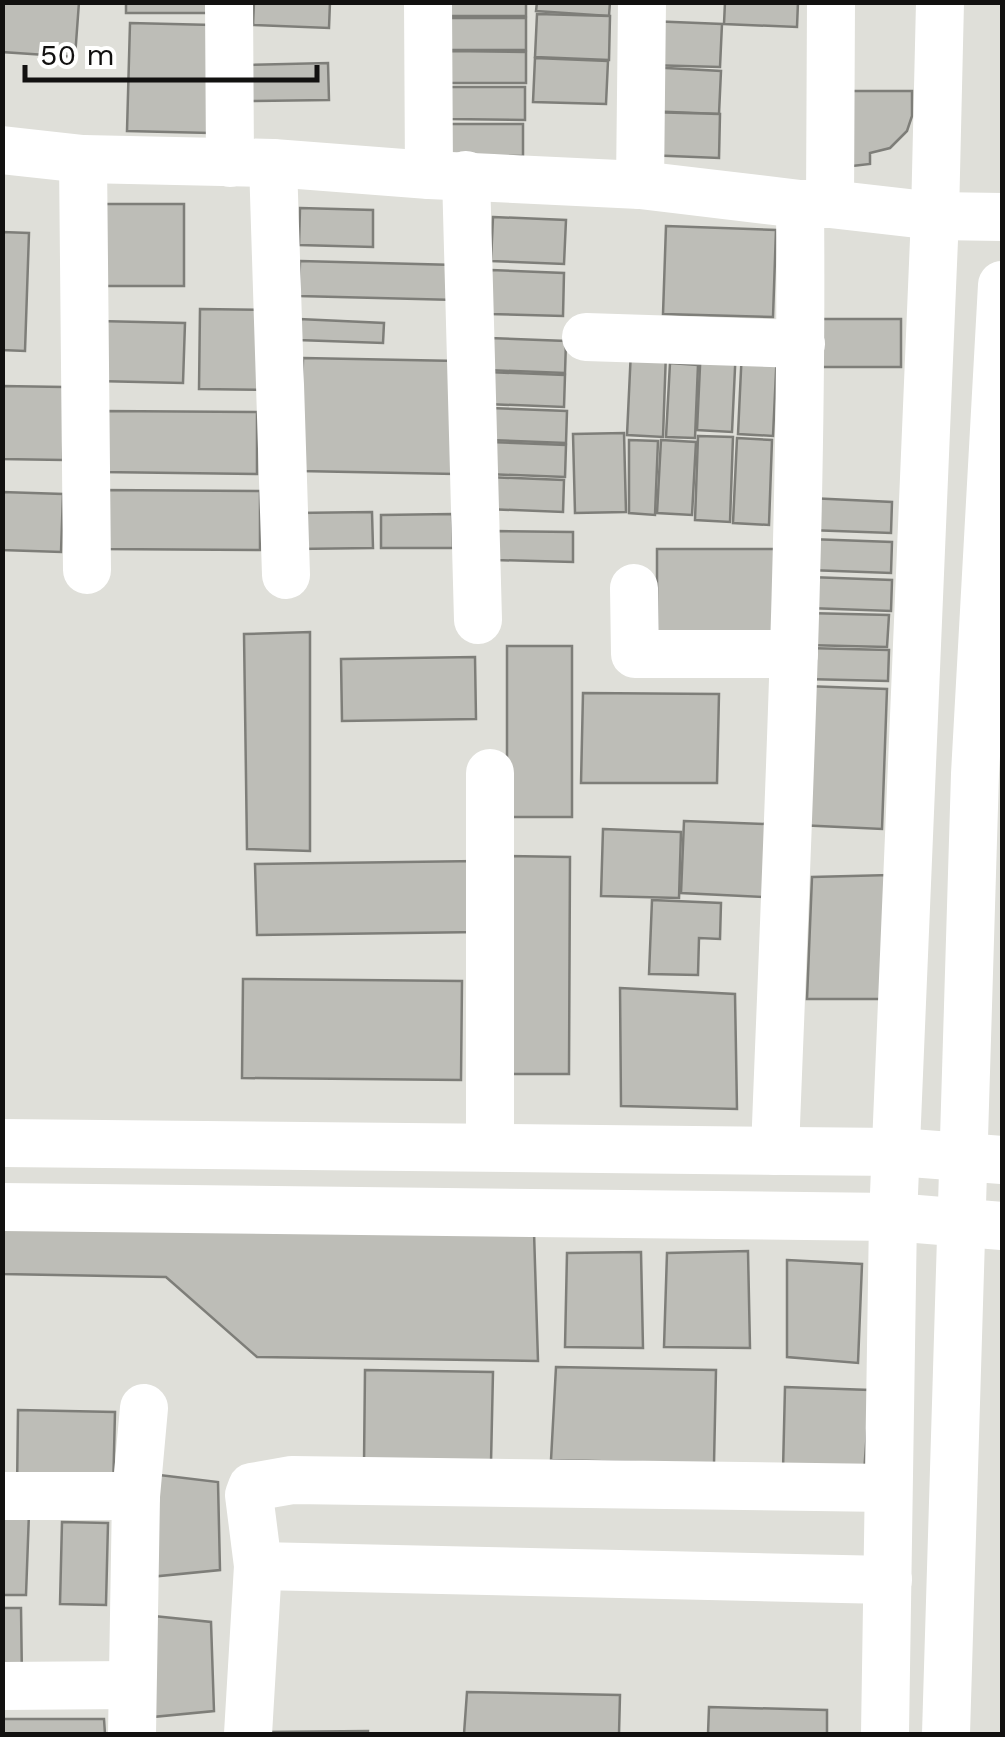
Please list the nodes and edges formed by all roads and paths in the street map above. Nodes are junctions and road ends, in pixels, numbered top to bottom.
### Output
1 (229, 2) edge
2 (428, 2) edge
3 (642, 2) edge
4 (831, 2) edge
5 (940, 2) edge
6 (2, 150) edge
7 (83, 159) junction
8 (252, 163) junction
9 (447, 175) junction
10 (640, 185) junction
11 (815, 204) junction
12 (935, 216) junction
13 (1002, 217) edge
14 (1002, 286) edge
15 (586, 337) dead end
16 (801, 344) junction
17 (88, 570) dead end
18 (995, 572) edge
19 (286, 575) dead end
20 (634, 588) dead end
21 (478, 620) dead end
22 (794, 654) junction
23 (490, 773) dead end
24 (988, 775) edge
25 (2, 1144) edge
26 (490, 1148) junction
27 (775, 1150) junction
28 (898, 1152) junction
29 (982, 1158) edge
30 (2, 1207) edge
31 (894, 1216) junction
32 (982, 1224) edge
33 (144, 1408) dead end
34 (887, 1488) junction
35 (2, 1496) edge
36 (136, 1496) junction
37 (258, 1566) junction
38 (888, 1580) junction
39 (131, 1684) junction
40 (2, 1686) edge
41 (132, 1734) edge
42 (248, 1734) edge
43 (885, 1734) edge
44 (946, 1734) edge

1 - 8 street
2 - 9 street
3 - 10 street
4 - 11 street
5 - 12 street
6 - 7 street
7 - 8 street
7 - 17 street
8 - 9 street
8 - 19 street
9 - 10 street
9 - 21 street
10 - 11 street
11 - 12 street
11 - 16 street
12 - 13 street
12 - 28 street
14 - 18 street
15 - 16 street
16 - 22 street
18 - 24 street
20 - 22 street
22 - 27 street
23 - 26 street
24 - 29 street
25 - 26 street
26 - 27 street
27 - 28 street
28 - 29 street
28 - 31 street
29 - 32 street
30 - 31 street
31 - 32 street
31 - 34 street
32 - 44 street
33 - 36 street
34 - 37 street
34 - 38 street
35 - 36 street
36 - 39 street
37 - 38 street
37 - 42 street
38 - 43 street
39 - 40 street
39 - 41 street

